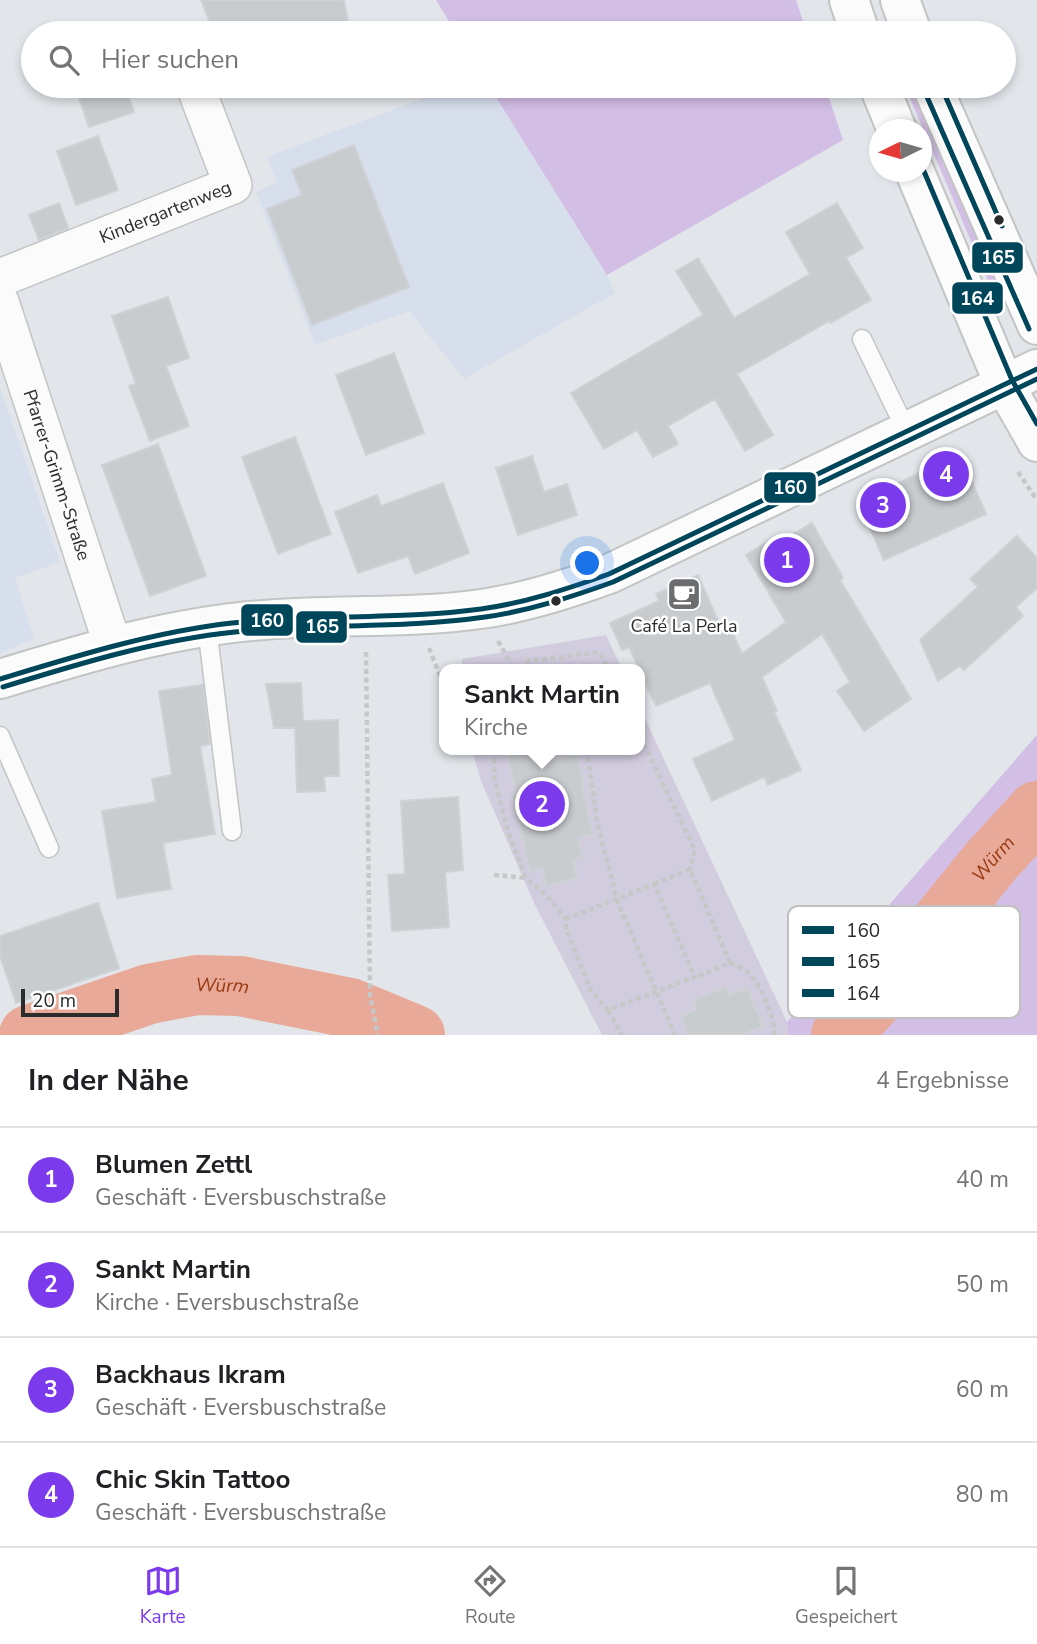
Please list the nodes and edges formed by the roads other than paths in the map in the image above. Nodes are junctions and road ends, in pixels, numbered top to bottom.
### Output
1 (849, 0) edge
2 (900, 0) edge
3 (856, 21) edge
4 (908, 21) edge
5 (200, 98) edge
6 (884, 98) edge
7 (937, 98) edge
8 (893, 119) edge
9 (920, 182) edge
10 (0, 278) edge
11 (0, 302) edge
12 (1037, 325) edge
13 (862, 338) dead end
14 (1020, 377) edge
15 (907, 432) junction
16 (1037, 442) edge
17 (206, 627) junction
18 (113, 646) junction
19 (0, 679) edge
20 (0, 736) edge
21 (232, 831) dead end
22 (49, 848) dead end

1 - 3 main road
2 - 4 main road
5 - 10 street, Kindergartenweg
6 - 8 main road
7 - 12 main road
9 - 14 main road
11 - 18 street, Pfarrer-Grimm-Straße
13 - 15 lane
14 - 15 main road
14 - 16 main road
15 - 17 main road
17 - 18 main road
17 - 21 lane
18 - 19 main road
20 - 22 lane

